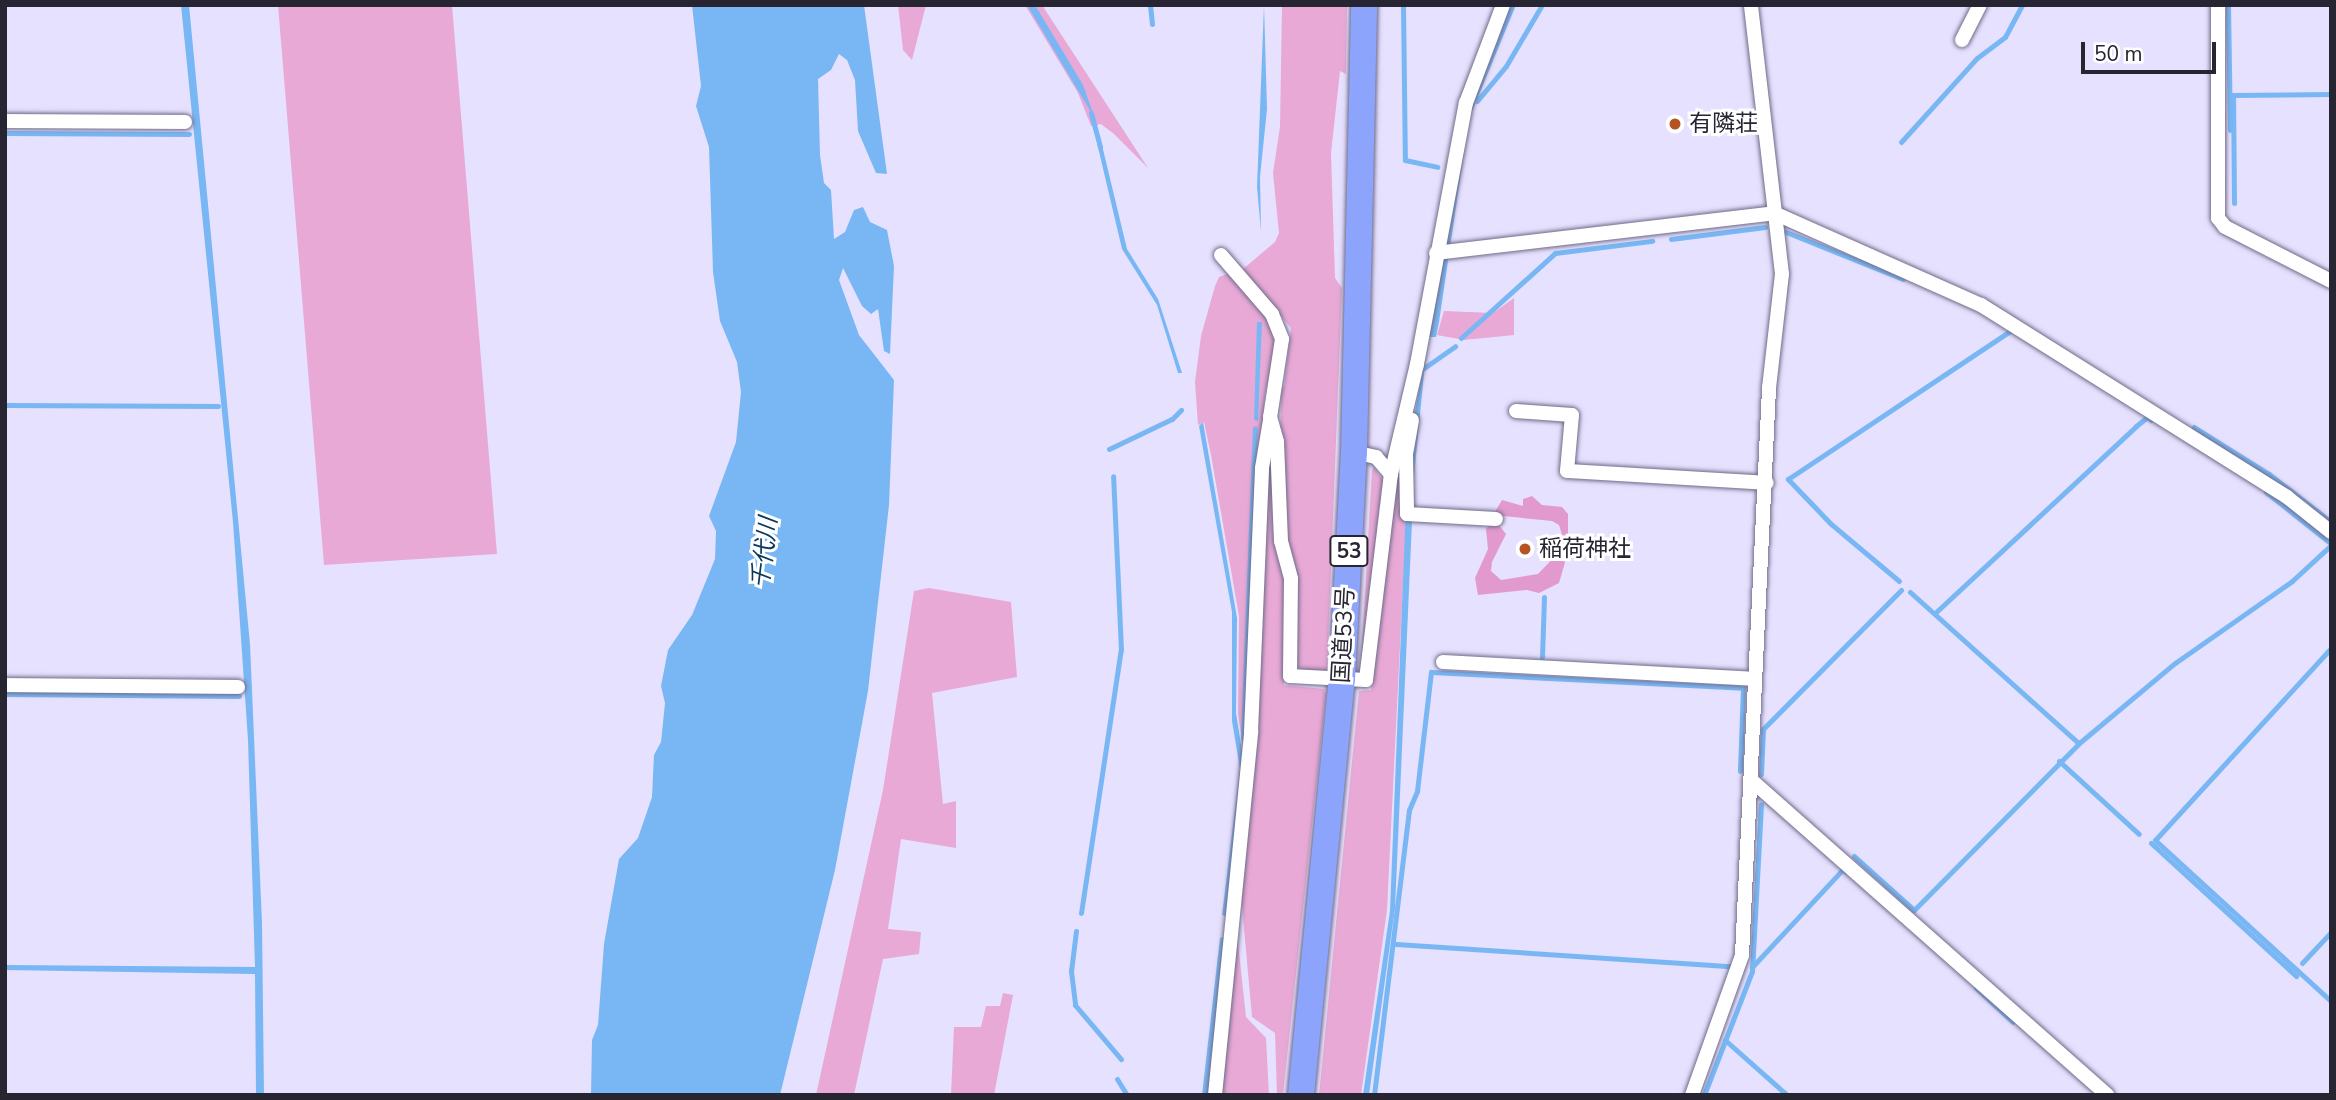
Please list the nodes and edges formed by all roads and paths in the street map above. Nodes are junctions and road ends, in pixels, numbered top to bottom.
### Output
1 (1364, 5) edge
2 (1503, 5) edge
3 (1751, 5) edge
4 (1980, 5) edge
5 (2218, 5) edge
6 (1962, 40) dead end
7 (5, 121) edge
8 (186, 122) dead end
9 (1774, 213) junction
10 (1436, 253) junction
11 (1221, 256) dead end
12 (2331, 281) edge
13 (1412, 381) junction
14 (1516, 411) dead end
15 (1270, 416) junction
16 (1354, 452) junction
17 (1391, 474) junction
18 (1767, 483) junction
19 (1496, 519) dead end
20 (2331, 532) edge
21 (1443, 662) dead end
22 (1342, 679) junction
23 (1753, 679) junction
24 (5, 685) edge
25 (238, 687) dead end
26 (1750, 779) junction
27 (1214, 1095) edge
28 (1301, 1095) edge
29 (1692, 1095) edge
30 (2108, 1095) edge

1 - 16 highway, 国道53号 / 53
2 - 10 street
3 - 9 street
4 - 6 street
5 - 12 street
7 - 8 street
9 - 10 street
9 - 18 street
9 - 20 street
10 - 13 street
11 - 15 street
13 - 17 street
13 - 19 street
14 - 18 street
15 - 22 street
15 - 27 street
16 - 17 street
16 - 22 highway, 国道53号 / 53
17 - 22 street
18 - 23 street
21 - 23 street
22 - 28 highway, 国道53号 / 53
23 - 26 street
24 - 25 street
26 - 29 street
26 - 30 street

